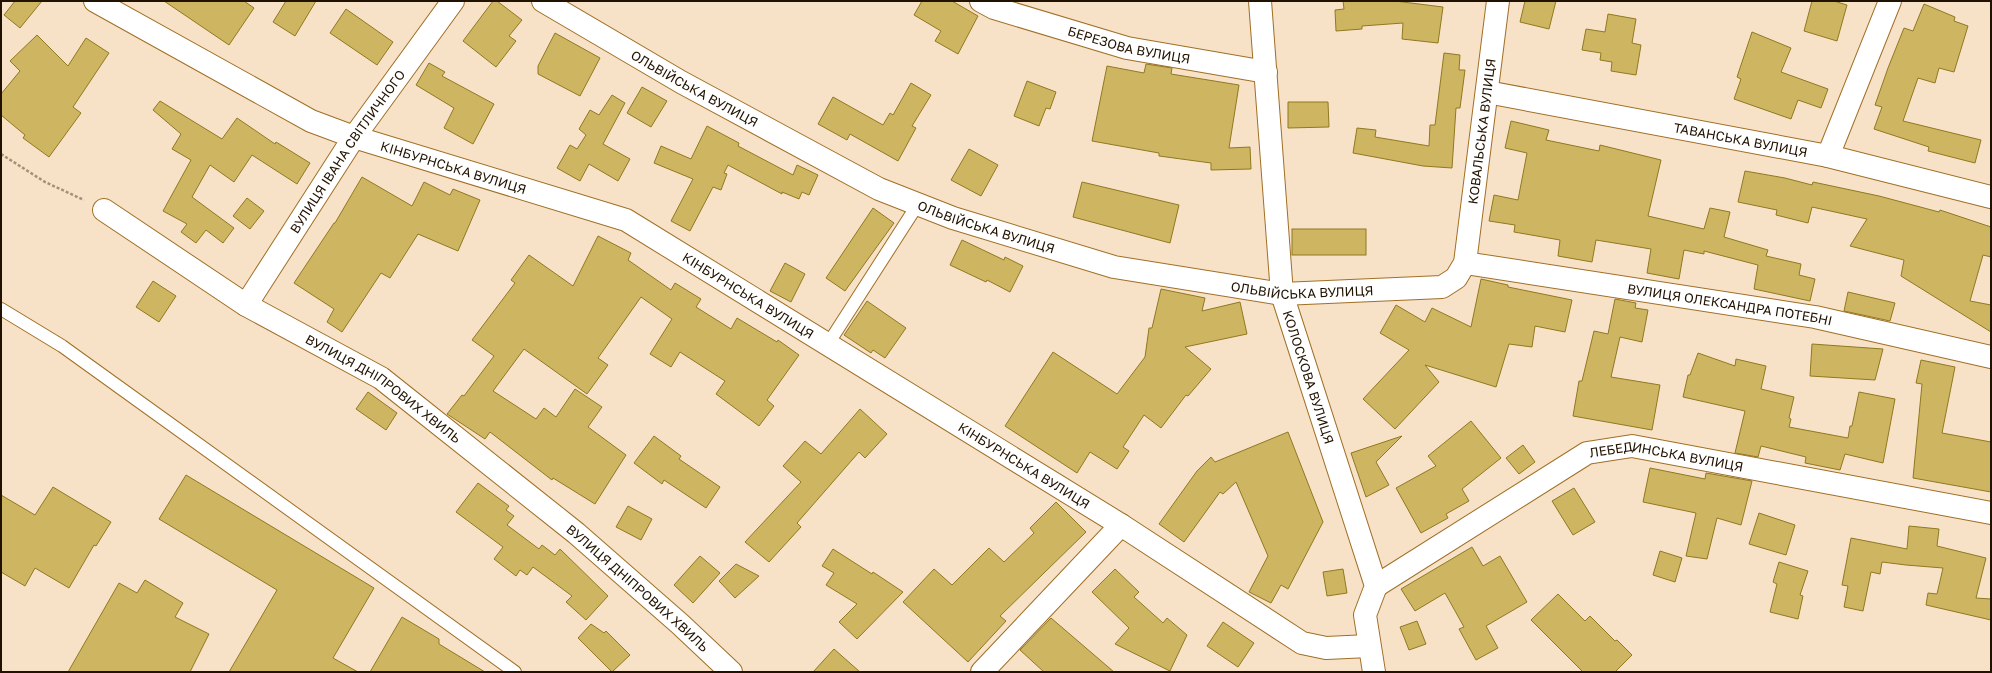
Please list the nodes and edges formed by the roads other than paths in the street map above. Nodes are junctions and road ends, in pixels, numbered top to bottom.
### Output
1 (95, 1) edge
2 (453, 1) edge
3 (543, 1) edge
4 (1260, 1) edge
5 (1498, 1) edge
6 (1890, 1) edge
7 (991, 3) edge
8 (1266, 72) junction
9 (1487, 92) junction
10 (354, 137) junction
11 (1828, 156) junction
12 (1991, 197) edge
13 (918, 204) junction
14 (104, 210) road end
15 (1465, 263) junction
16 (1282, 294) junction
17 (246, 305) junction
18 (1, 309) edge
19 (828, 344) junction
20 (1991, 357) edge
21 (1991, 513) edge
22 (1121, 525) junction
23 (1376, 586) junction
24 (1369, 646) junction
25 (514, 672) edge
26 (732, 672) edge
27 (982, 672) edge
28 (1374, 672) edge

1 - 10 street, КІНБУРНСЬКА ВУЛИЦЯ
2 - 10 street, ВУЛИЦЯ ІВАНА СВІТЛИЧНОГО
3 - 13 street, ОЛЬВІЙСЬКА ВУЛИЦЯ
4 - 8 street, КОЛОСКОВА ВУЛИЦЯ
5 - 9 street, КОВАЛЬСЬКА ВУЛИЦЯ
6 - 11 street
7 - 8 street, БЕРЕЗОВА ВУЛИЦЯ
8 - 16 street, КОЛОСКОВА ВУЛИЦЯ
9 - 11 street, ТАВАНСЬКА ВУЛИЦЯ
9 - 15 street, КОВАЛЬСЬКА ВУЛИЦЯ
10 - 17 street, ВУЛИЦЯ ІВАНА СВІТЛИЧНОГО
10 - 19 street, КІНБУРНСЬКА ВУЛИЦЯ
11 - 12 street, ТАВАНСЬКА ВУЛИЦЯ
13 - 16 street, ОЛЬВІЙСЬКА ВУЛИЦЯ
13 - 19 lane
14 - 17 street, ВУЛИЦЯ ДНІПРОВИХ ХВИЛЬ
15 - 16 street, ОЛЬВІЙСЬКА ВУЛИЦЯ
15 - 20 street, ВУЛИЦЯ ОЛЕКСАНДРА ПОТЕБНІ
16 - 23 street, КОЛОСКОВА ВУЛИЦЯ
17 - 26 street, ВУЛИЦЯ ДНІПРОВИХ ХВИЛЬ
18 - 25 lane
19 - 22 street, КІНБУРНСЬКА ВУЛИЦЯ
21 - 23 street, ЛЕБЕДИНСЬКА ВУЛИЦЯ
22 - 24 street, КІНБУРНСЬКА ВУЛИЦЯ
22 - 27 street
23 - 24 street
24 - 28 street

